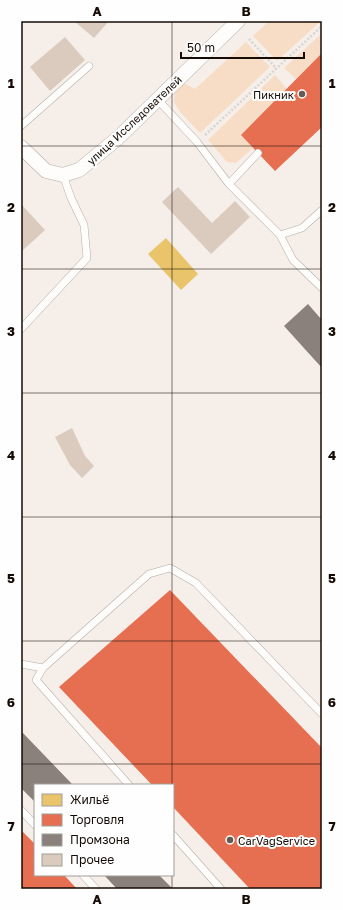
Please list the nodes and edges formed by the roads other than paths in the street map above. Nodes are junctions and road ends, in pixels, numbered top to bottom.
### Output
1 (238, 21) edge
2 (89, 66) dead end
3 (157, 99) junction
4 (21, 126) edge
5 (21, 146) edge
6 (258, 153) dead end
7 (63, 175) junction
8 (229, 184) junction
9 (322, 210) edge
10 (280, 235) junction
11 (322, 288) edge
12 (21, 329) edge
13 (21, 664) edge
14 (43, 668) junction
15 (322, 714) edge
16 (128, 784) edge
17 (21, 810) edge
18 (34, 824) edge
19 (174, 836) edge
20 (84, 876) edge
21 (96, 889) edge
22 (221, 889) edge

1 - 3 street, улица Исследователей
2 - 4 lane
3 - 7 street, улица Исследователей
3 - 8 lane
5 - 7 street
6 - 8 lane
7 - 12 lane
8 - 10 lane
9 - 10 lane
10 - 11 lane
13 - 14 lane
14 - 15 lane
14 - 16 lane
17 - 18 lane
19 - 22 lane
20 - 21 lane

